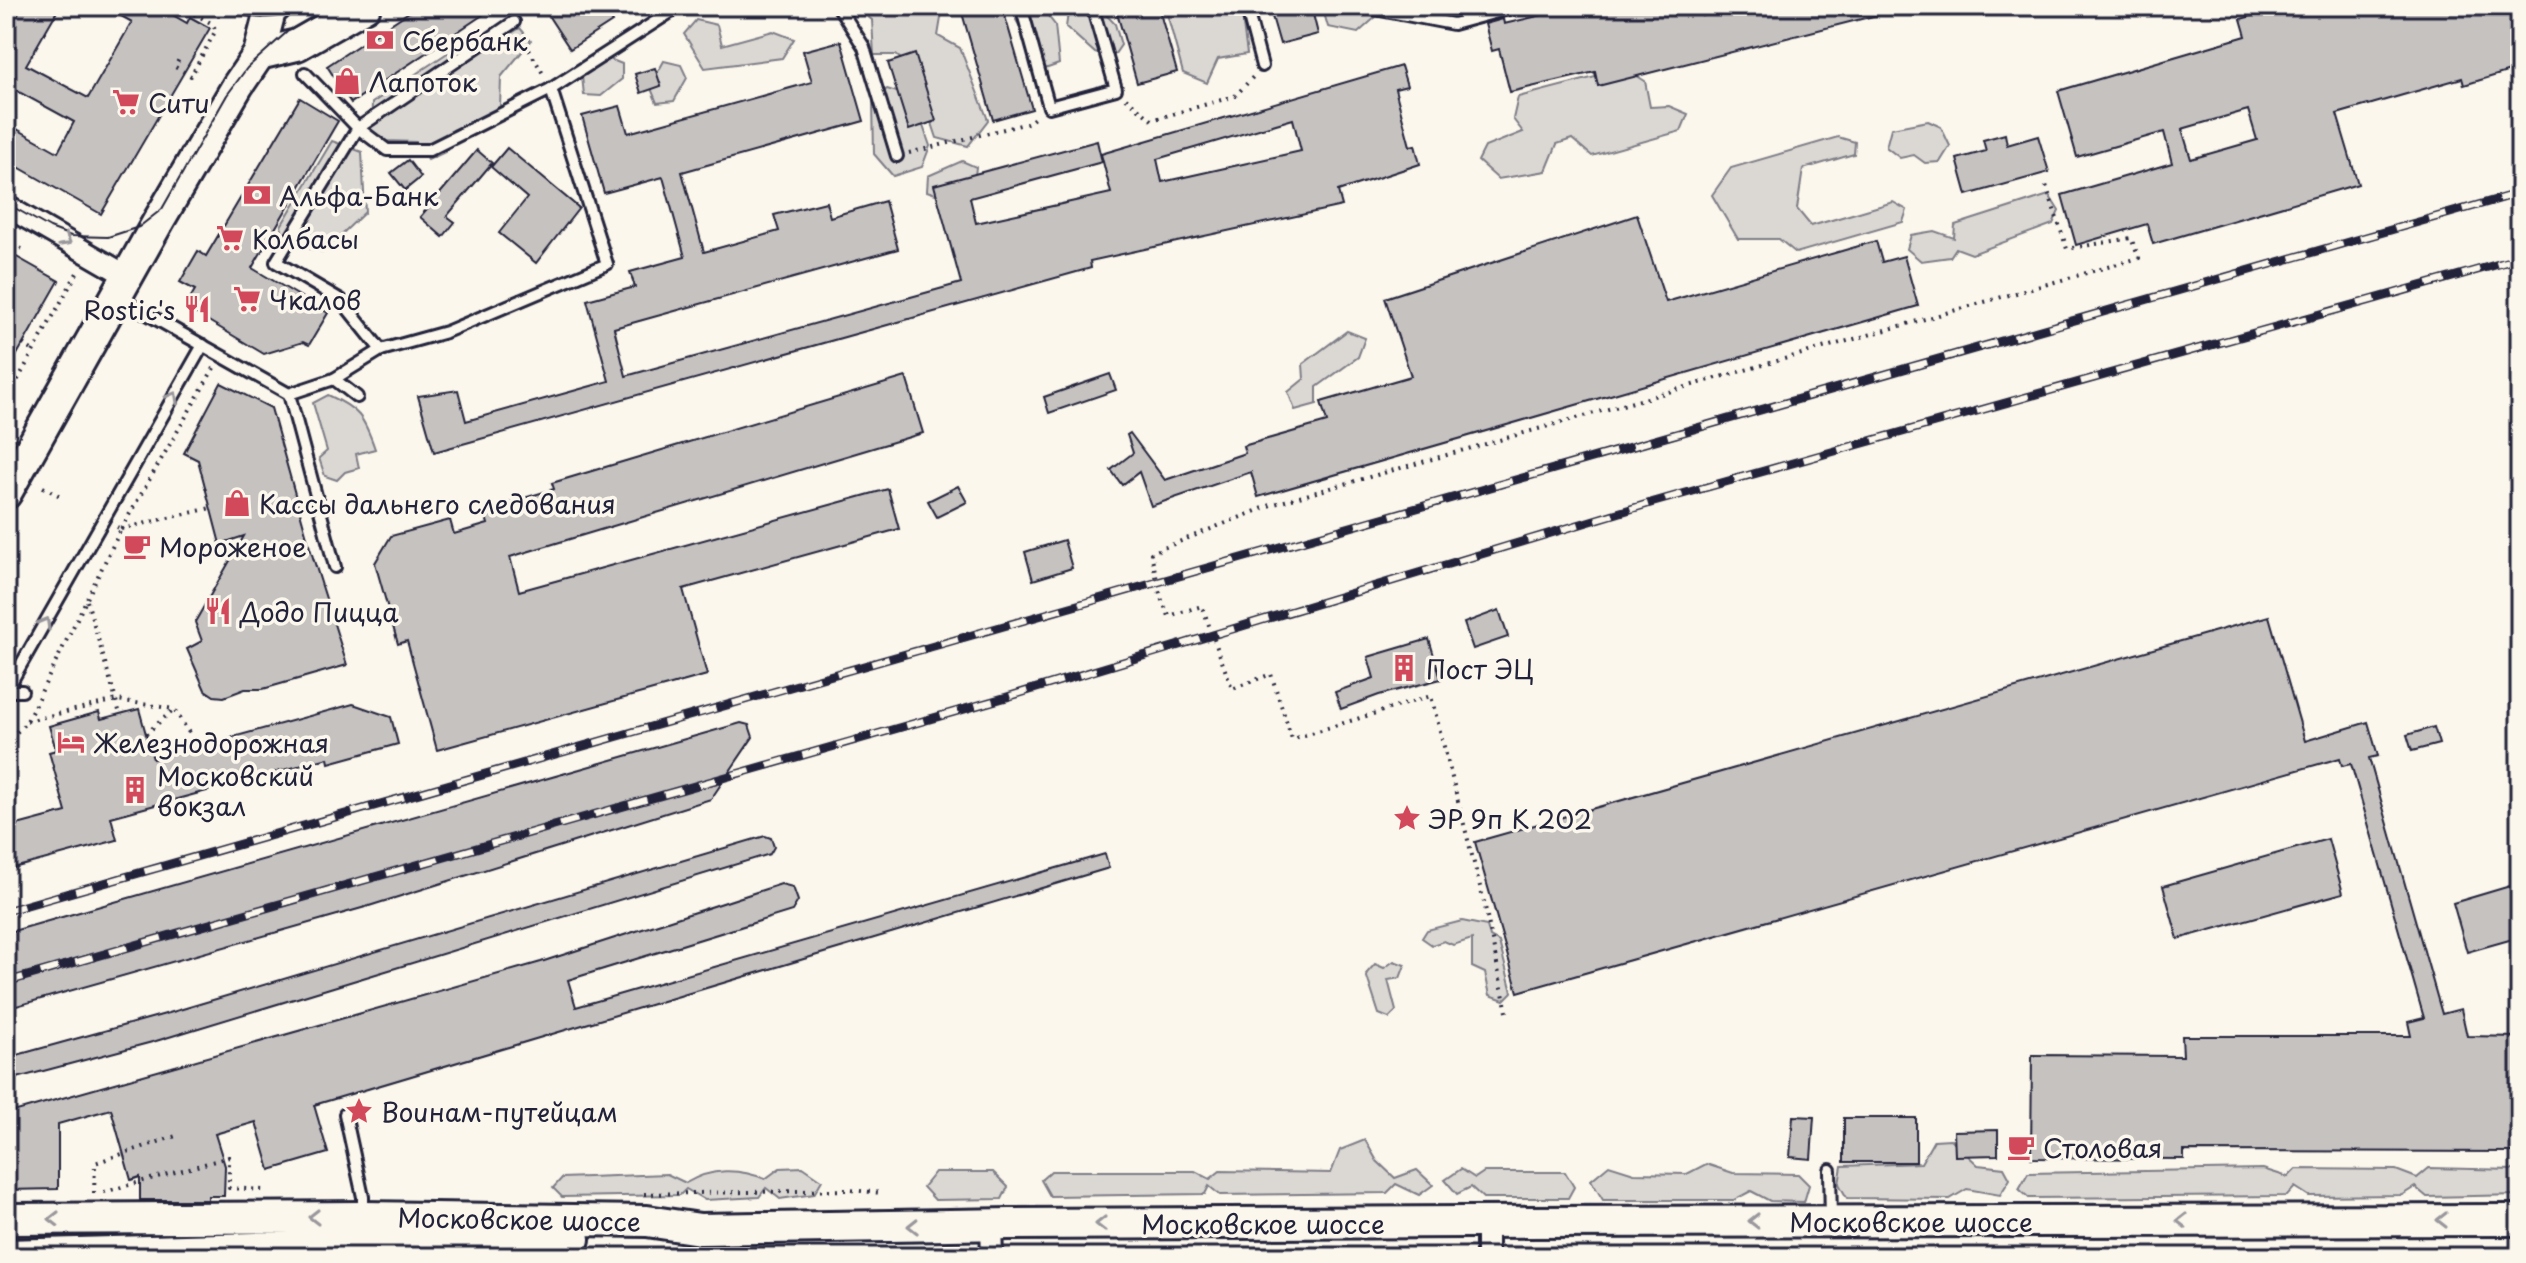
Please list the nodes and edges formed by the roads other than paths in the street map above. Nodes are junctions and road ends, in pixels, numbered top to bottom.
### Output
1 (365, 6) edge
2 (680, 6) edge
3 (838, 6) edge
4 (1021, 6) edge
5 (1092, 6) edge
6 (1246, 6) edge
7 (1359, 6) edge
8 (1519, 6) edge
9 (273, 8) edge
10 (514, 22) road end
11 (259, 54) junction
12 (1262, 66) road end
13 (305, 73) dead end
14 (551, 89) junction
15 (358, 128) junction
16 (897, 156) road end
17 (6, 206) edge
18 (121, 286) junction
19 (203, 345) junction
20 (381, 350) junction
21 (334, 379) junction
22 (289, 394) junction
23 (357, 397) dead end
24 (6, 493) edge
25 (335, 567) dead end
26 (6, 691) edge
27 (22, 691) dead end
28 (345, 1114) dead end
29 (1830, 1170) dead end
30 (364, 1217) junction
31 (6, 1219) edge
32 (2520, 1220) edge
33 (1831, 1221) junction
34 (1487, 1222) junction
35 (991, 1225) junction
36 (700, 1229) junction
37 (6, 1255) edge
38 (992, 1257) edge
39 (1487, 1257) edge

1 - 11 main road
2 - 14 lane
3 - 16 lane
4 - 5 lane
6 - 12 lane
7 - 8 lane
9 - 11 main road
10 - 15 lane
11 - 18 main road
13 - 15 lane
14 - 15 lane
14 - 20 lane
15 - 20 lane
17 -> 18 street
18 - 19 lane
18 - 24 main road
19 - 22 lane
26 -> 19 lane
20 - 21 lane
21 - 22 lane
21 - 23 lane
22 - 25 lane
26 - 27 lane
28 - 30 lane
29 - 33 lane
30 -> 31 main road, Московское шоссе
30 - 36 main road, Московское шоссе
32 -> 33 main road, Московское шоссе
33 -> 34 main road, Московское шоссе
34 -> 35 main road, Московское шоссе
34 - 39 street
35 -> 36 main road, Московское шоссе
35 - 38 street
36 - 37 main road

